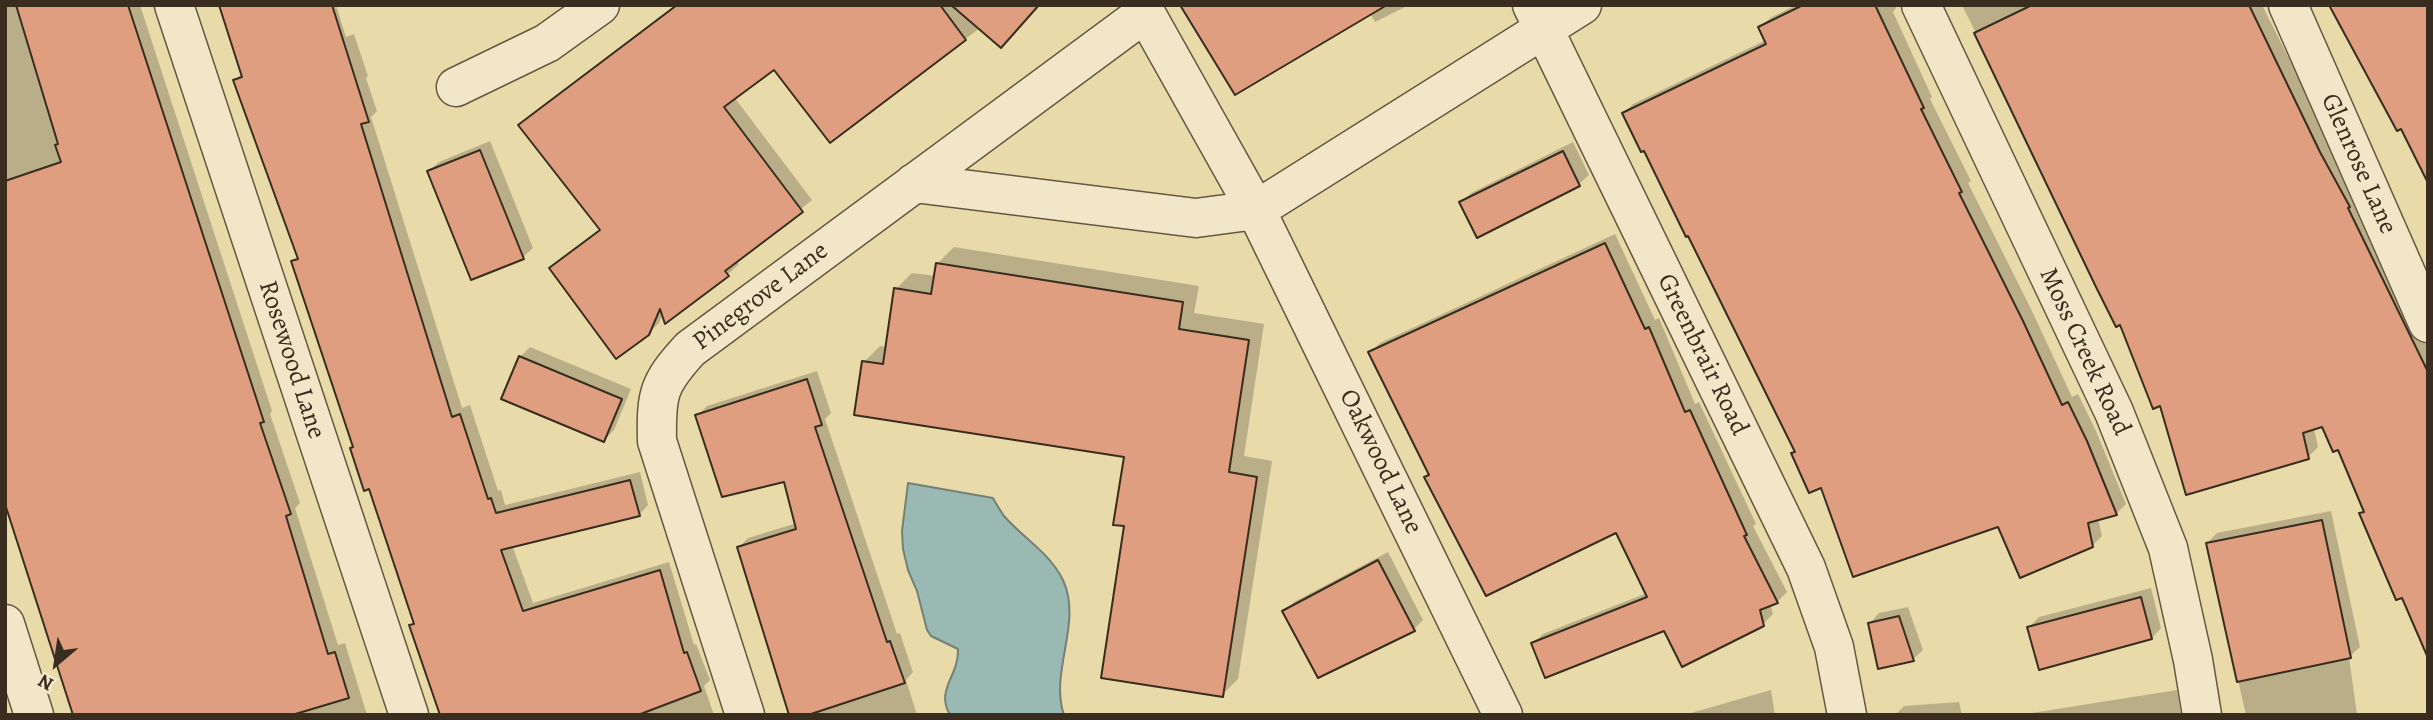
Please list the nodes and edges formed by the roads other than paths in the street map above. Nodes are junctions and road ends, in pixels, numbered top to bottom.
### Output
1 (174, 5) edge
2 (600, 5) edge
3 (1581, 5) edge
4 (1921, 5) edge
5 (2288, 5) edge
6 (1143, 9) edge
7 (1538, 17) edge
8 (456, 87) dead end
9 (914, 183) junction
10 (1256, 210) junction
11 (2428, 323) edge
12 (5, 624) edge
13 (34, 715) edge
14 (409, 715) edge
15 (745, 715) edge
16 (1503, 715) edge
17 (1847, 715) edge
18 (2202, 715) edge

1 - 14 street, Rosewood Lane
2 - 8 street
3 - 7 street
4 - 18 street, Moss Creek Road
5 - 11 street, Glenrose Lane
6 - 9 street, Pinegrove Lane
6 - 10 street, Oakwood Lane
7 - 10 street
7 - 17 street, Greenbrair Road
9 - 10 street
9 - 15 street, Pinegrove Lane
10 - 16 street, Oakwood Lane
12 - 13 street

